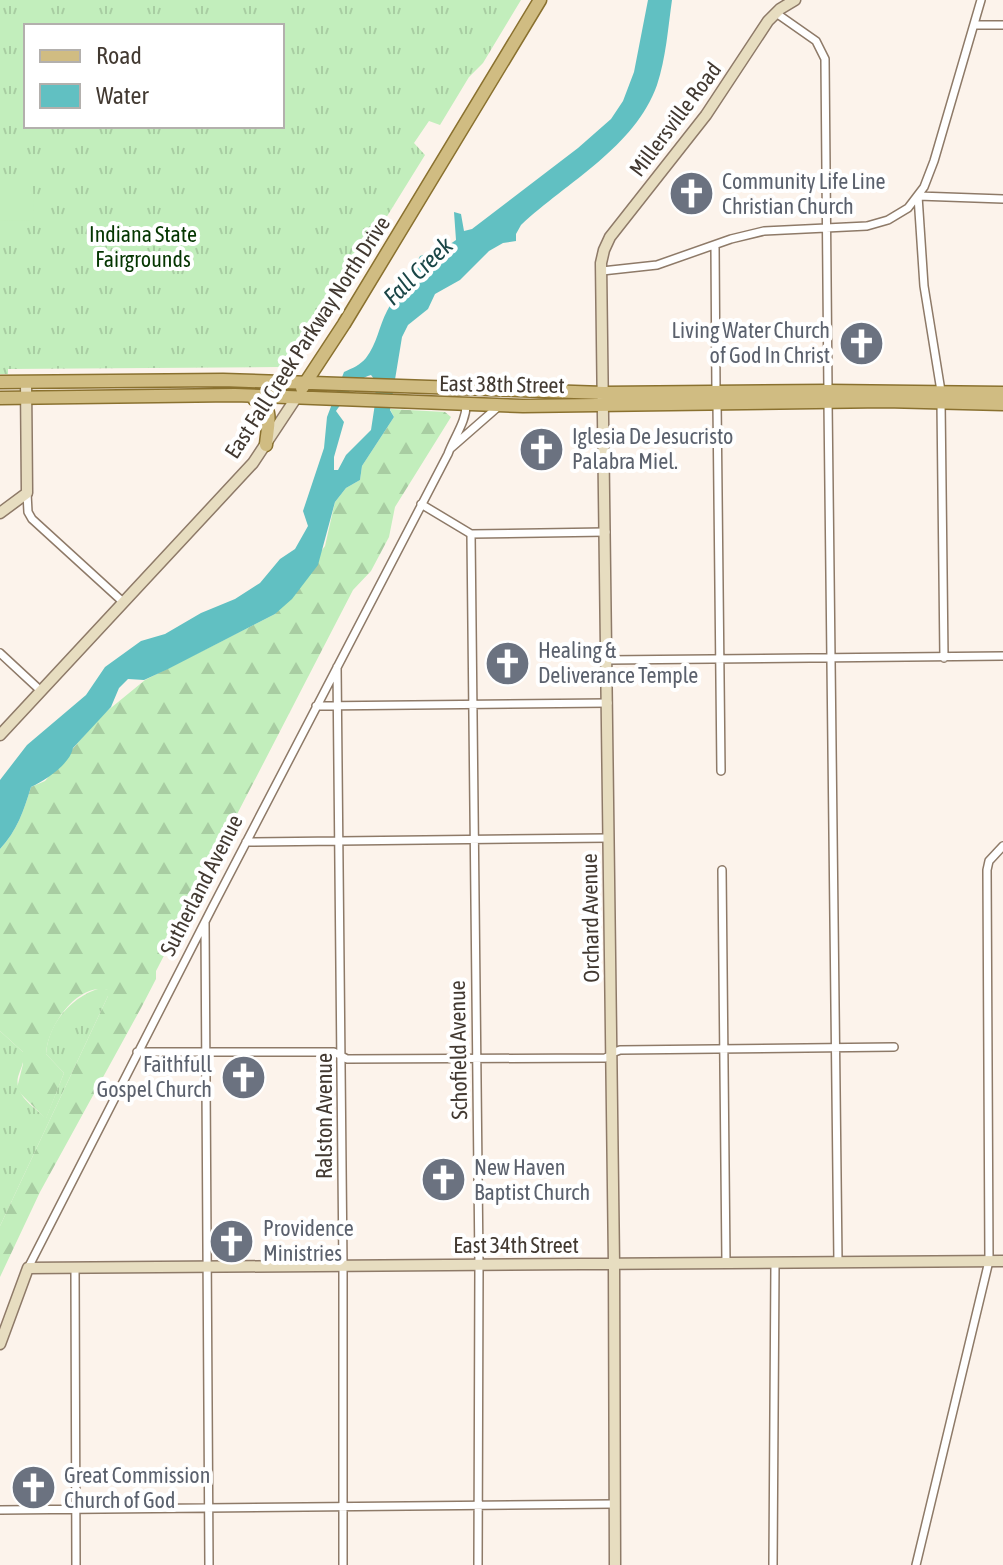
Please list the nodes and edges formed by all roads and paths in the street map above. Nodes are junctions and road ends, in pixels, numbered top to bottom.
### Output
1 (540, 0) edge
2 (795, 0) edge
3 (981, 0) edge
4 (776, 13) junction
5 (974, 25) junction
6 (1003, 25) edge
7 (918, 196) junction
8 (1003, 199) edge
9 (827, 229) junction
10 (715, 245) junction
11 (602, 271) junction
12 (0, 382) edge
13 (26, 382) junction
14 (305, 383) junction
15 (1003, 393) edge
16 (235, 395) junction
17 (716, 396) junction
18 (828, 396) junction
19 (941, 397) junction
20 (0, 398) edge
21 (26, 398) junction
22 (296, 398) junction
23 (604, 399) junction
24 (466, 403) junction
25 (1003, 404) edge
26 (501, 405) junction
27 (266, 445) junction
28 (450, 450) junction
29 (27, 493) junction
30 (421, 504) junction
31 (0, 513) edge
32 (606, 532) junction
33 (471, 534) junction
34 (123, 602) junction
35 (0, 653) edge
36 (1003, 656) edge
37 (944, 658) junction
38 (831, 659) junction
39 (607, 660) junction
40 (719, 660) junction
41 (337, 666) junction
42 (41, 691) junction
43 (608, 703) junction
44 (316, 706) junction
45 (338, 706) junction
46 (473, 706) junction
47 (0, 735) edge
48 (721, 771) dead end
49 (609, 838) junction
50 (475, 839) junction
51 (339, 841) junction
52 (246, 842) junction
53 (1000, 849) edge
54 (722, 870) dead end
55 (205, 920) junction
56 (894, 1047) dead end
57 (835, 1048) junction
58 (723, 1049) junction
59 (206, 1051) junction
60 (137, 1052) junction
61 (612, 1054) junction
62 (341, 1056) junction
63 (477, 1059) junction
64 (989, 1261) junction
65 (1003, 1261) edge
66 (838, 1262) junction
67 (726, 1263) junction
68 (775, 1263) junction
69 (614, 1264) junction
70 (479, 1265) junction
71 (343, 1266) junction
72 (208, 1267) junction
73 (28, 1268) junction
74 (75, 1268) junction
75 (0, 1344) edge
76 (614, 1504) junction
77 (479, 1505) junction
78 (343, 1506) junction
79 (209, 1508) junction
80 (0, 1510) edge
81 (76, 1510) junction
82 (76, 1565) edge
83 (209, 1565) edge
84 (343, 1565) edge
85 (478, 1565) edge
86 (615, 1565) edge
87 (773, 1565) edge
88 (916, 1565) edge

1 - 14 main road, East Fall Creek Parkway North Drive
2 - 4 street, Millersville Road
3 - 5 street
4 - 9 street
4 - 11 street, Millersville Road
5 - 6 street
5 - 7 street
7 - 8 street
7 - 9 street
7 - 19 street
9 - 10 street
9 - 18 street
10 - 11 street
10 - 17 street
11 - 23 street, Orchard Avenue
12 - 13 main road, East 38th Street
13 - 14 main road, East 38th Street
13 - 21 street
14 - 22 main road, East Fall Creek Parkway North Drive
14 - 23 main road, East 38th Street
15 - 19 main road, East 38th Street
16 - 21 main road, East 38th Street
16 - 22 main road, East 38th Street
16 - 27 main road
17 - 18 main road, East 38th Street
17 - 23 main road, East 38th Street
17 - 40 street
18 - 19 main road, East 38th Street
18 - 38 street
19 - 25 main road, East 38th Street
19 - 37 street
20 - 21 main road, East 38th Street
21 - 29 street
22 - 24 main road, East 38th Street
22 - 27 street, East Fall Creek Parkway North Drive
23 - 26 main road, East 38th Street
23 - 32 street, Orchard Avenue
24 - 26 main road, East 38th Street
24 - 28 street, Sutherland Avenue
26 - 28 street, Sutherland Avenue
27 - 34 street, East Fall Creek Parkway North Drive
28 - 30 street, Sutherland Avenue
29 - 31 street
29 - 34 street
30 - 33 street
30 - 41 street, Sutherland Avenue
32 - 33 street
32 - 39 street, Orchard Avenue
33 - 46 street, Schofield Avenue
34 - 42 street, East Fall Creek Parkway North Drive
35 - 42 street
36 - 37 street
37 - 38 street
38 - 40 street
38 - 57 street
39 - 40 street
39 - 43 street, Orchard Avenue
40 - 48 street
41 - 44 street, Sutherland Avenue
41 - 45 street, Ralston Avenue
42 - 47 street, East Fall Creek Parkway North Drive
43 - 46 street
43 - 49 street, Orchard Avenue
44 - 45 street
44 - 52 street, Sutherland Avenue
45 - 46 street
45 - 51 street, Ralston Avenue
46 - 50 street, Schofield Avenue
49 - 50 street
49 - 61 street, Orchard Avenue
50 - 51 street
50 - 63 street, Schofield Avenue
51 - 52 street
51 - 62 street, Ralston Avenue
52 - 55 street, Sutherland Avenue
53 - 64 street
54 - 58 street
55 - 59 street
55 - 60 street, Sutherland Avenue
56 - 57 street
57 - 58 street
57 - 66 street
58 - 61 street
58 - 67 street
59 - 60 street
59 - 62 street
59 - 72 street
60 - 73 street, Sutherland Avenue
61 - 63 street
61 - 69 street, Orchard Avenue
62 - 63 street
62 - 71 street, Ralston Avenue
63 - 70 street, Schofield Avenue
64 - 65 street, East 34th Street
64 - 66 street, East 34th Street
64 - 88 street
66 - 68 street, East 34th Street
67 - 68 street, East 34th Street
67 - 69 street, East 34th Street
68 - 87 street
69 - 70 street, East 34th Street
69 - 76 street, Orchard Avenue
70 - 71 street, East 34th Street
70 - 77 street, Schofield Avenue
71 - 72 street, East 34th Street
71 - 78 street, Ralston Avenue
72 - 74 street, East 34th Street
72 - 79 street
73 - 74 street, East 34th Street
73 - 75 street, Sutherland Avenue
74 - 81 street
76 - 77 street
76 - 86 street, Orchard Avenue
77 - 78 street
77 - 85 street, Schofield Avenue
78 - 79 street
78 - 84 street, Ralston Avenue
79 - 81 street
79 - 83 street
80 - 81 street
81 - 82 street

